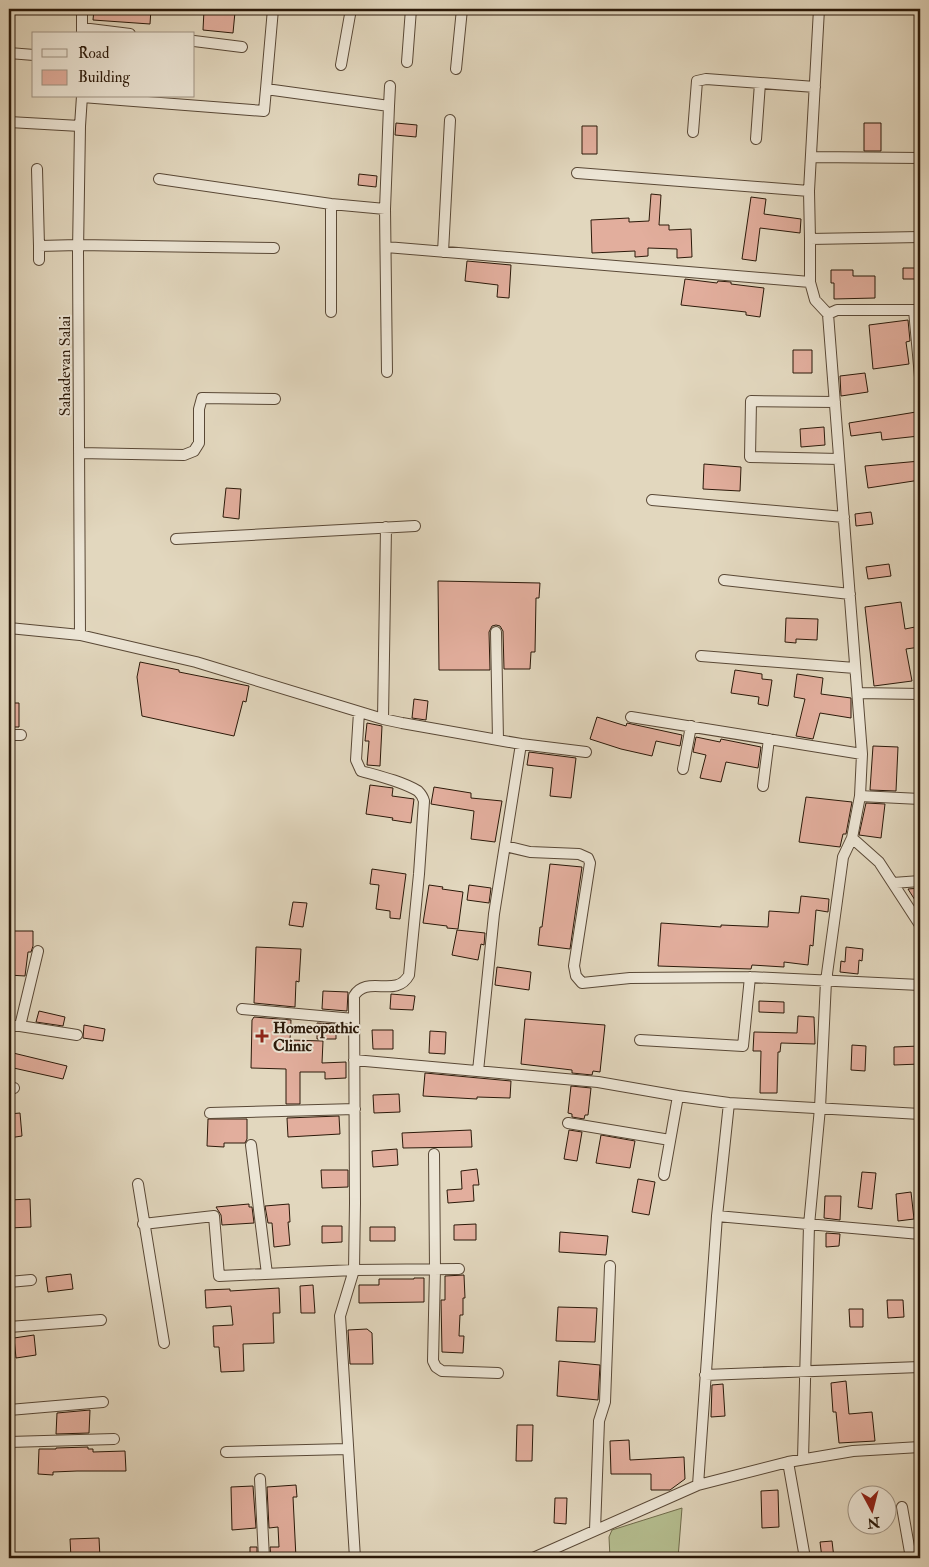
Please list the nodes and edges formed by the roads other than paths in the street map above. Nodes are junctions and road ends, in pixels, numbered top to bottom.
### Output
1 (82, 9) edge
2 (274, 9) edge
3 (351, 9) edge
4 (410, 9) edge
5 (462, 9) edge
6 (819, 9) edge
7 (82, 31) edge
8 (98, 32) edge
9 (195, 41) edge
10 (242, 47) dead end
11 (9, 53) edge
12 (32, 55) edge
13 (406, 62) dead end
14 (341, 65) dead end
15 (456, 69) dead end
16 (760, 83) junction
17 (390, 86) dead end
18 (815, 87) junction
19 (266, 89) junction
20 (82, 98) edge
21 (95, 98) edge
22 (389, 106) junction
23 (450, 120) dead end
24 (9, 122) edge
25 (80, 126) junction
26 (692, 132) dead end
27 (756, 139) dead end
28 (810, 157) junction
29 (920, 158) edge
30 (37, 169) dead end
31 (577, 173) dead end
32 (160, 179) dead end
33 (809, 191) junction
34 (331, 204) junction
35 (385, 209) junction
36 (920, 237) edge
37 (810, 239) junction
38 (78, 245) junction
39 (39, 246) junction
40 (274, 248) dead end
41 (386, 248) junction
42 (444, 252) junction
43 (39, 260) dead end
44 (810, 282) junction
45 (917, 310) edge
46 (331, 312) dead end
47 (828, 314) junction
48 (387, 372) dead end
49 (920, 377) edge
50 (275, 399) dead end
51 (835, 402) junction
52 (79, 453) junction
53 (839, 459) junction
54 (652, 500) dead end
55 (844, 517) junction
56 (415, 526) dead end
57 (386, 527) junction
58 (176, 539) dead end
59 (724, 580) dead end
60 (850, 594) junction
61 (9, 628) edge
62 (496, 632) dead end
63 (80, 635) junction
64 (701, 656) dead end
65 (856, 668) junction
66 (858, 693) junction
67 (920, 694) edge
68 (359, 712) junction
69 (632, 717) dead end
70 (383, 719) junction
71 (691, 726) junction
72 (9, 735) edge
73 (20, 736) dead end
74 (769, 739) junction
75 (498, 740) junction
76 (521, 744) junction
77 (586, 752) dead end
78 (862, 754) junction
79 (683, 769) dead end
80 (763, 786) dead end
81 (860, 796) junction
82 (920, 799) edge
83 (852, 838) junction
84 (505, 846) junction
85 (920, 881) edge
86 (893, 883) junction
87 (920, 925) edge
88 (38, 951) dead end
89 (750, 977) junction
90 (826, 981) junction
91 (920, 984) edge
92 (242, 1009) dead end
93 (354, 1019) junction
94 (9, 1026) edge
95 (20, 1026) junction
96 (77, 1035) dead end
97 (640, 1040) dead end
98 (354, 1060) junction
99 (478, 1071) junction
100 (678, 1096) junction
101 (729, 1103) junction
102 (355, 1108) junction
103 (820, 1108) junction
104 (210, 1113) dead end
105 (920, 1114) edge
106 (568, 1123) dead end
107 (670, 1140) junction
108 (252, 1145) dead end
109 (434, 1154) dead end
110 (664, 1174) dead end
111 (138, 1184) dead end
112 (717, 1216) junction
113 (144, 1224) junction
114 (809, 1224) junction
115 (920, 1234) edge
116 (610, 1266) dead end
117 (435, 1269) junction
118 (459, 1269) dead end
119 (354, 1270) junction
120 (267, 1274) junction
121 (31, 1280) dead end
122 (9, 1282) edge
123 (101, 1320) dead end
124 (9, 1327) edge
125 (164, 1343) dead end
126 (920, 1367) edge
127 (806, 1371) junction
128 (498, 1373) dead end
129 (705, 1375) junction
130 (103, 1402) dead end
131 (9, 1410) edge
132 (114, 1439) dead end
133 (9, 1442) edge
134 (920, 1448) edge
135 (348, 1449) junction
136 (226, 1452) dead end
137 (803, 1459) junction
138 (788, 1462) junction
139 (260, 1479) dead end
140 (698, 1485) junction
141 (902, 1506) dead end
142 (595, 1530) junction
143 (264, 1558) edge
144 (355, 1558) edge
145 (533, 1558) edge
146 (805, 1558) edge
147 (911, 1558) edge

1 - 7 street
2 - 19 street
3 - 14 street
4 - 13 street
5 - 15 street
6 - 18 street
7 - 8 street
9 - 10 street
11 - 12 street
16 - 18 street
16 - 26 street
16 - 27 street
17 - 22 street
18 - 28 street
19 - 21 street
19 - 22 street
20 - 25 street, Sahadevan Salai
22 - 35 street
23 - 42 street
24 - 25 street
25 - 38 street, Sahadevan Salai
28 - 29 street
28 - 33 street
30 - 39 street
31 - 33 street
32 - 34 street
33 - 37 street
34 - 35 street
34 - 46 street
35 - 41 street
36 - 37 street
37 - 44 street
38 - 39 street
38 - 40 street
38 - 52 street, Sahadevan Salai
39 - 43 street
41 - 42 street
41 - 48 street
42 - 44 street
44 - 47 street
45 - 47 street
45 - 49 street
47 - 51 street
50 - 52 street
51 - 53 street
51 - 53 street
52 - 63 street, Sahadevan Salai
53 - 55 street
54 - 55 street
55 - 60 street
56 - 57 street
57 - 58 street
57 - 70 street
59 - 60 street
60 - 65 street
61 - 63 street
62 - 75 street
63 - 68 street
64 - 65 street
65 - 66 street
66 - 67 street
66 - 78 street
68 - 70 street
68 - 93 street
69 - 71 street
70 - 75 street
71 - 74 street
71 - 79 street
72 - 73 street
74 - 78 street
74 - 80 street
75 - 76 street
76 - 77 street
76 - 84 street
78 - 81 street
81 - 82 street
81 - 83 street
83 - 86 street
83 - 90 street
84 - 89 street
84 - 99 street
85 - 86 street
86 - 87 street
88 - 95 street
89 - 90 street
89 - 97 street
90 - 91 street
90 - 103 street
92 - 93 street
93 - 98 street
94 - 95 street
95 - 96 street
98 - 99 street
98 - 102 street
99 - 100 street
100 - 101 street
100 - 107 street
101 - 103 street
101 - 112 street
102 - 104 street
102 - 119 street
103 - 105 street
103 - 114 street
106 - 107 street
107 - 110 street
108 - 120 street
109 - 117 street
111 - 113 street
112 - 114 street
112 - 129 street
113 - 120 street
113 - 125 street
114 - 115 street
114 - 127 street
116 - 142 street
117 - 118 street
117 - 119 street
117 - 128 street
119 - 120 street
119 - 135 street
121 - 122 street
123 - 124 street
126 - 127 street
127 - 129 street
127 - 137 street
129 - 140 street
130 - 131 street
132 - 133 street
134 - 137 street
135 - 136 street
135 - 144 street
137 - 138 street
138 - 140 street
138 - 146 street
139 - 143 street
140 - 142 street
141 - 147 street
142 - 145 street

